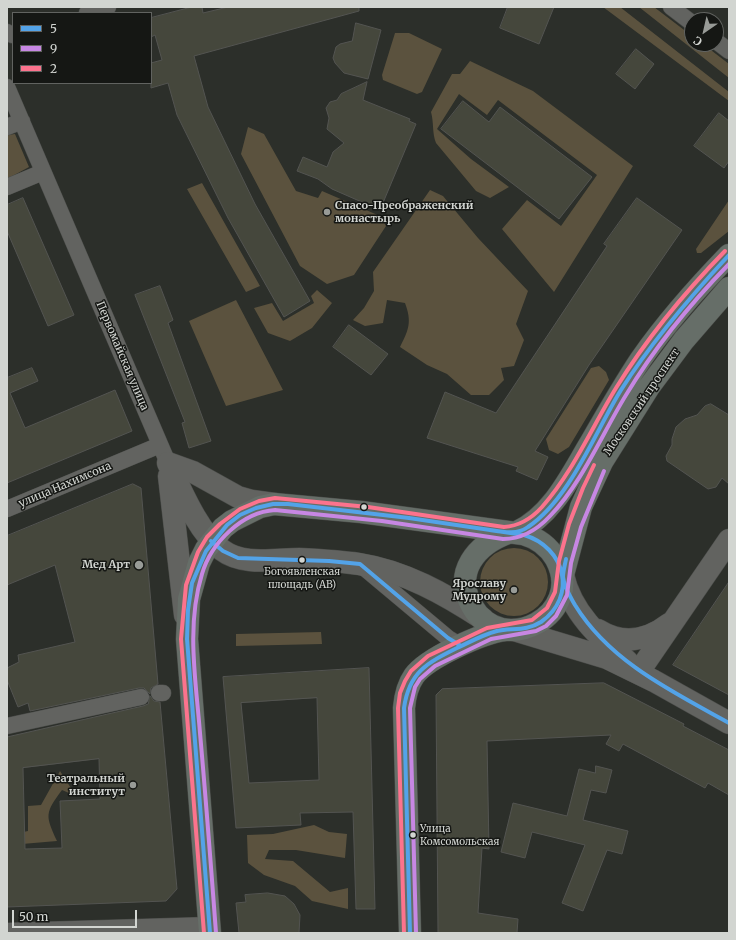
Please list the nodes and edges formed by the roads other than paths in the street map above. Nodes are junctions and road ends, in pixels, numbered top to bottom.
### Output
1 (108, 7) edge
2 (671, 7) edge
3 (90, 12) edge
4 (684, 17) edge
5 (7, 87) edge
6 (22, 121) junction
7 (7, 127) edge
8 (43, 172) junction
9 (7, 187) edge
10 (729, 255) edge
11 (729, 288) edge
12 (164, 454) junction
13 (274, 504) junction
14 (7, 509) edge
15 (512, 533) junction
16 (729, 540) edge
17 (211, 541) junction
18 (360, 564) junction
19 (563, 575) junction
20 (679, 612) junction
21 (582, 617) junction
22 (483, 619) junction
23 (510, 630) junction
24 (187, 640) junction
25 (461, 646) junction
26 (632, 667) junction
27 (140, 697) dead end
28 (729, 723) edge
29 (7, 726) edge
30 (210, 929) edge
31 (7, 931) edge
32 (410, 933) edge

1 - 3 street
2 - 4 street
5 - 6 street, Первомайская улица
6 - 7 street
6 - 8 street, Первомайская улица
8 - 9 street
8 - 12 street, Первомайская улица
10 - 15 main road, Московский проспект
11 - 19 main road, Московский проспект
12 - 13 street
12 - 14 street, улица Нахимсона
12 - 17 street
12 - 24 street, Первомайская улица
13 - 15 main road
13 - 17 main road, Первомайская улица
15 - 19 main road
15 - 22 main road
16 - 20 street
17 - 18 street
17 - 24 main road, Первомайская улица
18 - 22 street
18 - 25 street
19 - 21 street
19 - 23 main road
20 - 21 street
20 - 26 street
21 - 26 street
22 - 23 main road
23 - 25 main road
23 - 26 street
24 - 30 main road, Первомайская улица
25 - 32 main road
26 - 28 street
27 - 29 street
30 - 31 street

